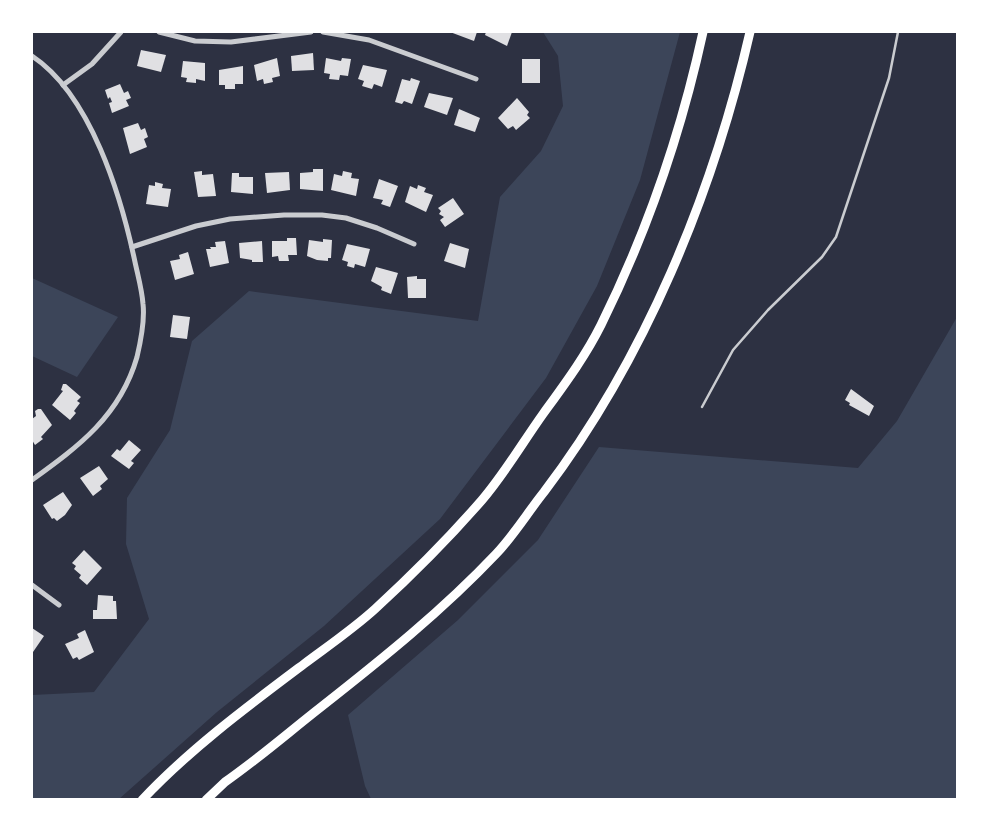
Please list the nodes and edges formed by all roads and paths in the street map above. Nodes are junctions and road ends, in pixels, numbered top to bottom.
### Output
1 (121, 32) edge
2 (159, 32) edge
3 (311, 32) edge
4 (323, 32) edge
5 (702, 32) edge
6 (750, 32) edge
7 (898, 32) edge
8 (32, 56) edge
9 (476, 79) dead end
10 (63, 85) junction
11 (414, 244) dead end
12 (132, 247) junction
13 (702, 407) dead end
14 (32, 480) edge
15 (32, 585) edge
16 (59, 606) dead end
17 (142, 800) edge
18 (206, 800) edge

1 - 10 street
2 - 3 street
4 - 9 street
5 - 17 highway
6 - 18 highway
7 - 13 lane
8 - 10 street
10 - 12 street
11 - 12 street
12 - 14 street
15 - 16 street

